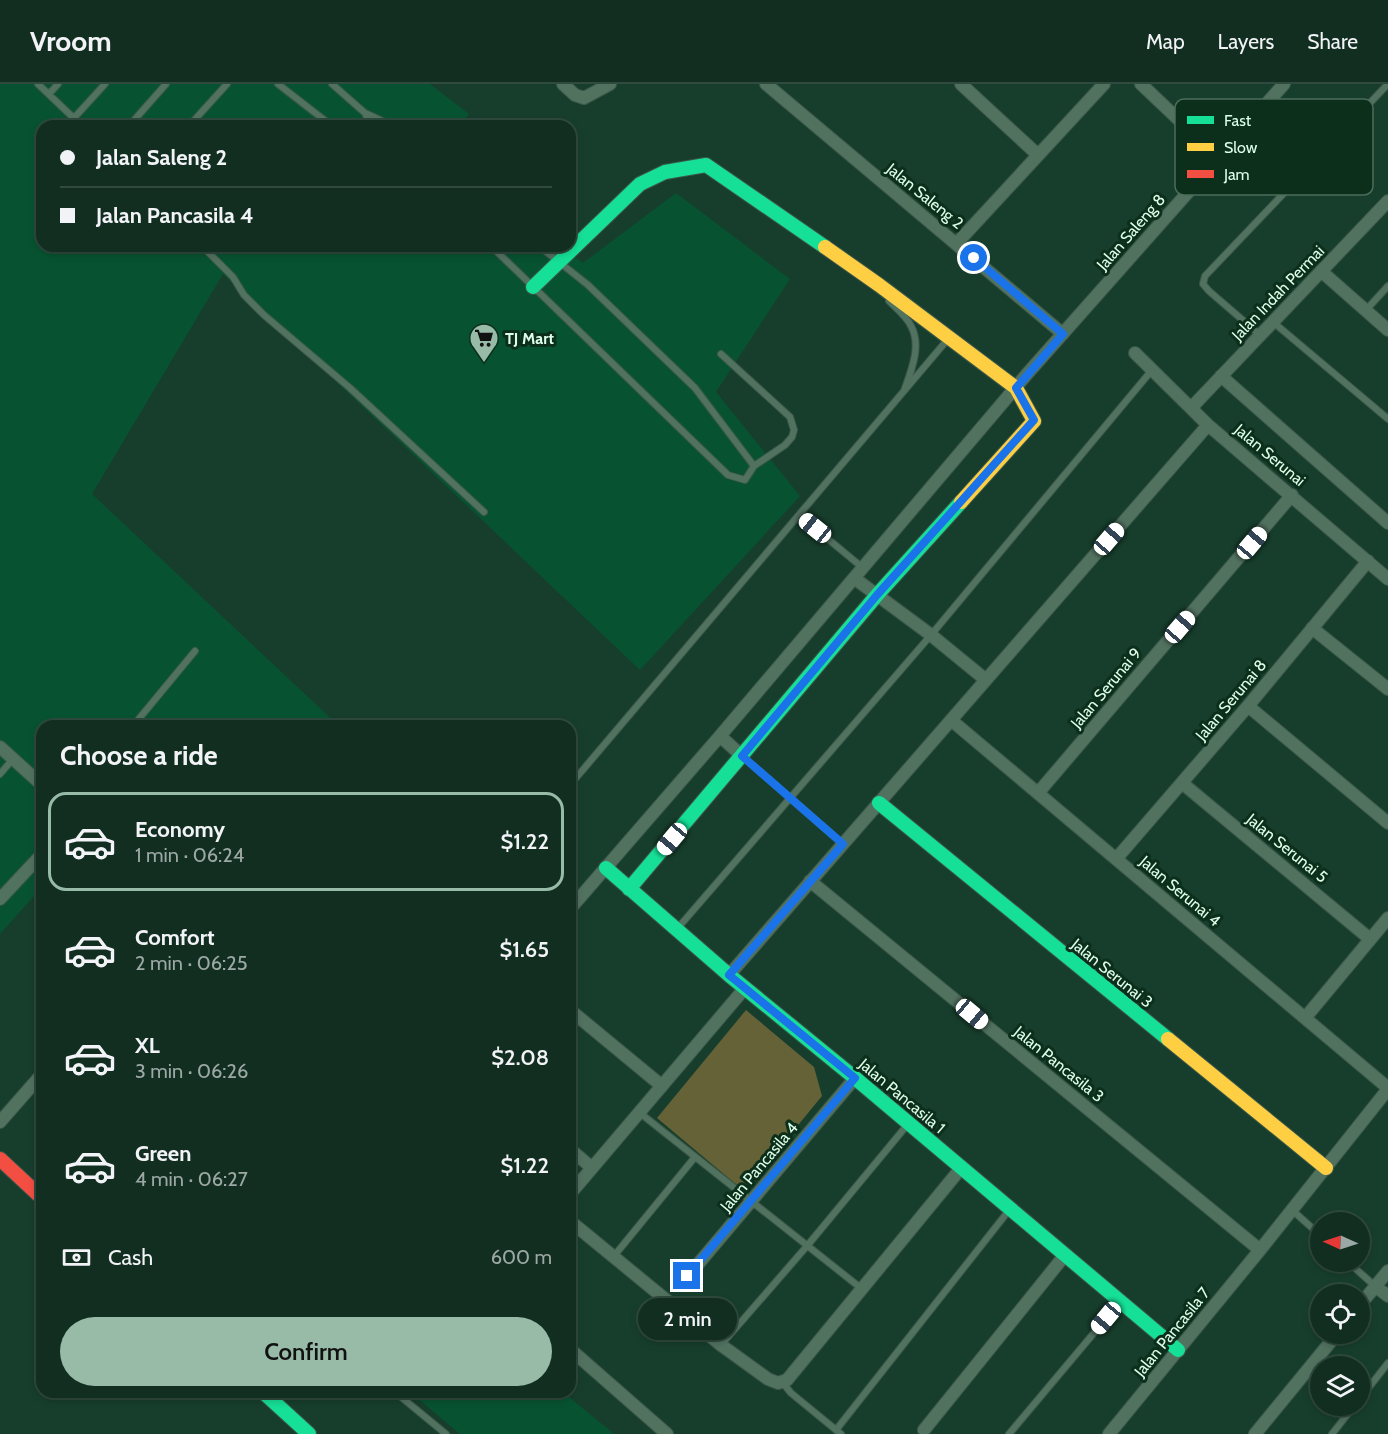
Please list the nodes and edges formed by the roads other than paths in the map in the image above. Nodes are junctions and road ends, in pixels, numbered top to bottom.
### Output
1 (38, 84) edge
2 (58, 84) edge
3 (105, 84) edge
4 (166, 84) edge
5 (227, 84) edge
6 (278, 84) edge
7 (332, 84) edge
8 (563, 84) edge
9 (610, 84) edge
10 (766, 84) edge
11 (961, 84) edge
12 (1104, 84) edge
13 (1141, 84) edge
14 (1284, 84) edge
15 (1388, 84) edge
16 (49, 94) junction
17 (1271, 99) edge
18 (1373, 100) edge
19 (365, 113) junction
20 (1175, 116) edge
21 (74, 118) joint
22 (134, 120) edge
23 (194, 120) edge
24 (324, 120) edge
25 (368, 120) edge
26 (380, 120) edge
27 (1038, 155) junction
28 (1186, 195) edge
29 (1282, 195) edge
30 (1388, 201) edge
31 (957, 243) junction
32 (576, 246) edge
33 (208, 252) edge
34 (497, 252) edge
35 (546, 252) edge
36 (570, 252) edge
37 (559, 263) junction
38 (1321, 271) junction
39 (879, 285) junction
40 (1388, 286) edge
41 (533, 287) junction
42 (1365, 311) junction
43 (1273, 322) junction
44 (1388, 330) edge
45 (1063, 334) junction
46 (1260, 336) junction
47 (948, 339) junction
48 (1135, 353) dead end
49 (721, 354) dead end
50 (1153, 370) junction
51 (1221, 376) junction
52 (1016, 388) junction
53 (903, 394) junction
54 (1191, 408) junction
55 (1388, 418) edge
56 (1209, 425) junction
57 (754, 466) junction
58 (1292, 495) junction
59 (484, 512) dead end
60 (799, 515) junction
61 (1388, 523) edge
62 (1368, 561) junction
63 (863, 568) junction
64 (854, 578) junction
65 (1388, 579) edge
66 (877, 595) junction
67 (1312, 628) junction
68 (931, 635) junction
69 (195, 651) dead end
70 (986, 680) junction
71 (1388, 689) edge
72 (1248, 706) junction
73 (138, 720) edge
74 (951, 720) junction
75 (720, 736) junction
76 (0, 747) edge
77 (742, 756) junction
78 (13, 759) junction
79 (0, 774) edge
80 (576, 778) edge
81 (36, 780) edge
82 (1182, 783) junction
83 (1038, 793) junction
84 (791, 799) junction
85 (879, 803) junction
86 (1388, 823) edge
87 (843, 844) junction
88 (1116, 859) junction
89 (36, 860) edge
90 (606, 868) junction
91 (810, 881) junction
92 (629, 889) junction
93 (0, 899) edge
94 (576, 902) edge
95 (1388, 918) edge
96 (677, 930) junction
97 (1370, 939) junction
98 (729, 975) junction
99 (745, 988) junction
100 (576, 1015) edge
101 (1305, 1018) junction
102 (855, 1078) junction
103 (36, 1081) edge
104 (662, 1086) junction
105 (1388, 1088) edge
106 (639, 1113) junction
107 (0, 1122) edge
108 (908, 1123) junction
109 (576, 1154) edge
110 (695, 1157) junction
111 (0, 1159) edge
112 (962, 1167) junction
113 (592, 1168) junction
114 (1326, 1168) junction
115 (576, 1187) edge
116 (36, 1192) edge
117 (751, 1201) junction
118 (1010, 1208) junction
119 (1292, 1210) junction
120 (576, 1226) edge
121 (1310, 1226) edge
122 (807, 1246) junction
123 (1260, 1250) junction
124 (1065, 1255) junction
125 (614, 1256) junction
126 (1388, 1271) edge
127 (1359, 1272) edge
128 (687, 1276) dead end
129 (1375, 1286) junction
130 (862, 1289) junction
131 (1370, 1292) edge
132 (1388, 1296) edge
133 (1120, 1301) junction
134 (1328, 1344) edge
135 (721, 1345) junction
136 (1178, 1350) junction
137 (576, 1354) edge
138 (1388, 1363) edge
139 (782, 1382) junction
140 (1370, 1386) edge
141 (270, 1398) edge
142 (403, 1398) edge
143 (1346, 1416) edge
144 (924, 1430) dead end
145 (838, 1432) edge
146 (309, 1434) edge
147 (446, 1434) edge
148 (668, 1434) edge
149 (1009, 1434) edge
150 (1109, 1434) edge
151 (1256, 1434) edge
152 (1332, 1434) edge

1 - 16 lane
2 - 16 lane
3 - 21 lane
4 - 22 lane
5 - 23 lane
6 - 24 lane
7 - 19 lane
8 - 9 street
10 - 31 street, Jalan Saleng 2
11 - 27 street
12 - 27 street
13 - 20 street
14 - 17 street, Jalan Saleng 8
15 - 18 lane
16 - 21 lane
19 - 25 lane
19 - 26 lane
27 - 31 street
28 - 45 street, Jalan Saleng 8
29 - 46 lane
30 - 38 street, Jalan Indah Permai
31 - 45 street, Jalan Saleng 2
32 - 39 street
33 - 59 lane
34 - 41 lane
35 - 37 lane
36 - 37 street
37 - 41 street
37 - 57 lane
38 - 42 street
38 - 43 street, Jalan Indah Permai
39 - 47 street
39 - 53 lane
40 - 42 lane
41 - 57 lane
42 - 44 street
43 - 46 street, Jalan Indah Permai
43 - 55 lane
45 - 52 street, Jalan Saleng 8
46 - 51 street, Jalan Indah Permai
47 - 52 street
47 - 53 lane
48 - 50 street, Jalan Serunai
49 - 57 lane
50 - 54 street, Jalan Serunai
50 - 68 lane
51 - 54 street, Jalan Indah Permai
51 - 61 street
52 - 63 street, Jalan Saleng 8
52 - 66 street
53 - 60 lane
54 - 56 street, Jalan Serunai
56 - 58 street, Jalan Serunai
56 - 70 street
58 - 62 street, Jalan Serunai
58 - 83 street, Jalan Serunai 9
60 - 63 lane
60 - 80 lane
62 - 65 street, Jalan Serunai
62 - 67 street, Jalan Serunai 8
63 - 64 street, Jalan Saleng 8
64 - 66 street
64 - 75 street, Jalan Saleng 8
66 - 68 street
66 - 77 street
67 - 71 street
67 - 72 street, Jalan Serunai 8
68 - 70 street
68 - 84 lane
69 - 73 lane
70 - 74 street
72 - 82 street, Jalan Serunai 8
72 - 86 street
74 - 83 street, Jalan Serunai 4
74 - 85 street
75 - 77 street
75 - 90 street, Jalan Saleng 8
76 - 78 street
77 - 84 lane
77 - 92 street
78 - 79 lane
78 - 81 street
82 - 88 street, Jalan Serunai 8
82 - 97 street, Jalan Serunai 5
83 - 88 street, Jalan Serunai 4
84 - 87 lane
84 - 96 lane
85 - 87 street
85 - 114 street, Jalan Serunai 3
87 - 91 street
88 - 101 street, Jalan Serunai 4
89 - 93 street
90 - 92 street, Jalan Pancasila 1
90 - 94 street, Jalan Saleng 8
91 - 98 street
91 - 123 street, Jalan Pancasila 3
92 - 96 street, Jalan Pancasila 1
95 - 97 street
96 - 98 street, Jalan Pancasila 1
97 - 101 street
98 - 99 street, Jalan Pancasila 1
99 - 102 street, Jalan Pancasila 1
99 - 104 street
100 - 104 street
101 - 105 street, Jalan Serunai 4
102 - 108 street, Jalan Pancasila 1
102 - 117 street, Jalan Pancasila 4
103 - 107 street
104 - 106 street
105 - 114 street, Jalan Pancasila 7
106 - 110 lane
106 - 113 street
108 - 112 street, Jalan Pancasila 1
108 - 122 lane
109 - 113 street
110 - 117 lane
110 - 125 lane
111 - 116 street
112 - 118 street, Jalan Pancasila 1
112 - 130 street
113 - 115 street
114 - 119 street, Jalan Pancasila 7
117 - 122 lane
117 - 128 street, Jalan Pancasila 4
118 - 124 street, Jalan Pancasila 1
118 - 145 lane
119 - 121 lane
119 - 123 street, Jalan Pancasila 7
120 - 125 street
122 - 130 lane
122 - 135 lane
123 - 136 street, Jalan Pancasila 7
124 - 133 street, Jalan Pancasila 1
124 - 144 street
125 - 135 street
126 - 129 street
127 - 129 lane
129 - 131 street
129 - 132 street
130 - 139 street
133 - 136 street, Jalan Pancasila 1
133 - 149 lane
134 - 151 street
135 - 139 street
136 - 150 street, Jalan Pancasila 7
137 - 148 street
138 - 140 lane
139 - 145 lane
141 - 146 street
142 - 147 lane
143 - 152 lane

